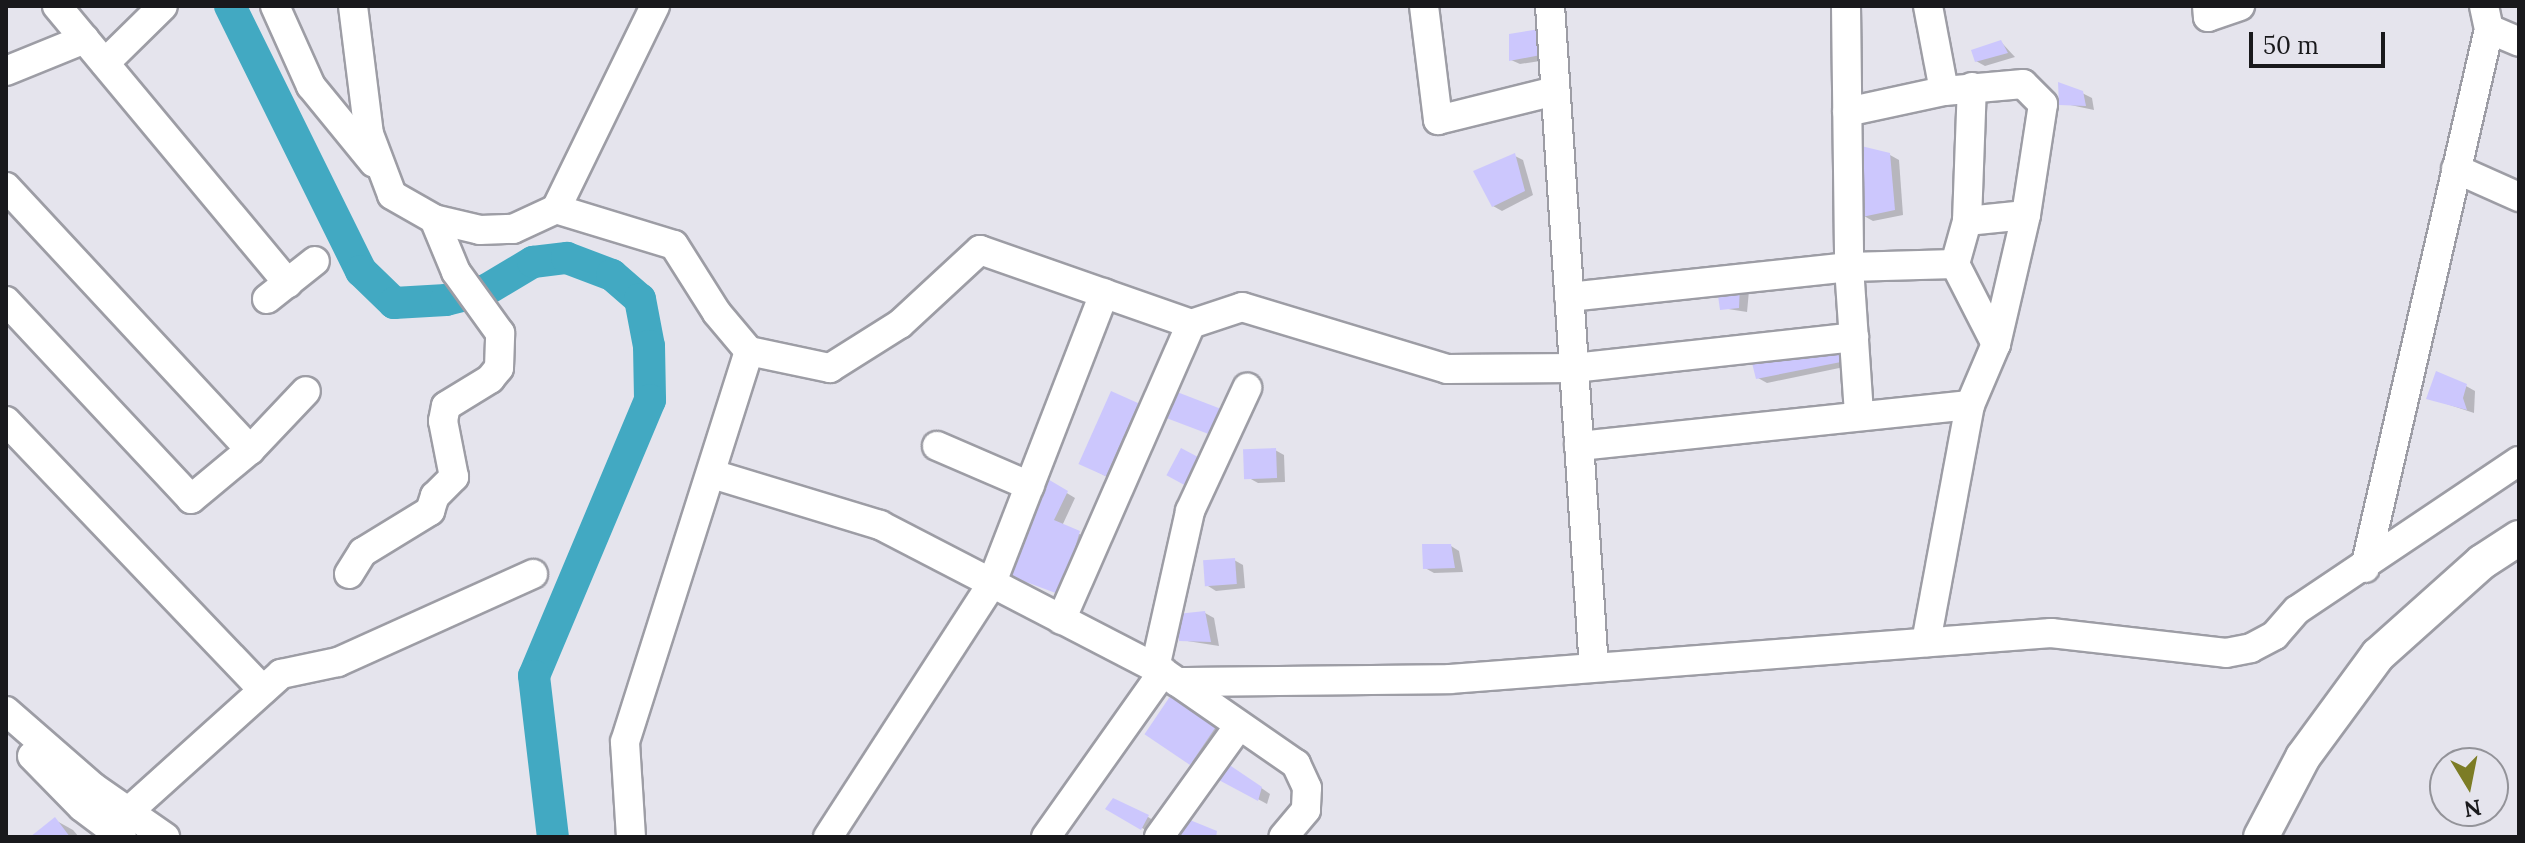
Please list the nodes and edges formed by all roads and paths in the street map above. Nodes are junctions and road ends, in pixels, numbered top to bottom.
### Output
1 (57, 6) edge
2 (163, 6) edge
3 (275, 6) edge
4 (353, 6) edge
5 (655, 6) edge
6 (1424, 6) edge
7 (1550, 6) edge
8 (1846, 6) edge
9 (1928, 6) edge
10 (2207, 6) edge
11 (2240, 6) edge
12 (2486, 17) edge
13 (85, 39) junction
14 (2519, 42) edge
15 (105, 63) junction
16 (6, 71) edge
17 (1958, 89) junction
18 (1555, 91) junction
19 (1847, 112) junction
20 (379, 169) junction
21 (2456, 169) junction
22 (6, 187) edge
23 (2519, 197) edge
24 (556, 209) junction
25 (2026, 215) junction
26 (434, 219) junction
27 (1967, 221) junction
28 (315, 261) dead end
29 (1955, 264) junction
30 (1849, 267) junction
31 (1104, 293) junction
32 (1569, 297) junction
33 (6, 301) edge
34 (1191, 324) junction
35 (1854, 337) junction
36 (1996, 344) junction
37 (749, 351) junction
38 (1574, 368) junction
39 (1247, 388) dead end
40 (306, 391) dead end
41 (1970, 405) junction
42 (1859, 415) junction
43 (6, 421) edge
44 (937, 446) dead end
45 (1579, 446) junction
46 (250, 450) junction
47 (2519, 461) edge
48 (712, 474) junction
49 (1030, 486) junction
50 (2519, 538) edge
51 (2365, 568) junction
52 (349, 574) dead end
53 (533, 574) dead end
54 (991, 585) junction
55 (1061, 620) junction
56 (1926, 642) junction
57 (1594, 668) junction
58 (1165, 674) junction
59 (263, 690) junction
60 (6, 711) edge
61 (1238, 727) junction
62 (6, 730) edge
63 (87, 797) junction
64 (113, 828) edge
65 (165, 837) edge
66 (631, 837) edge
67 (828, 837) edge
68 (1046, 837) edge
69 (1159, 837) edge
70 (1283, 837) edge
71 (2261, 837) edge

1 - 13 street
2 - 15 street
3 - 20 street
4 - 20 street
5 - 24 street
6 - 18 street
7 - 18 street
8 - 19 street
9 - 17 street
10 - 11 street
12 - 14 street
12 - 21 street
13 - 15 street
13 - 16 street
15 - 28 street
17 - 19 street
17 - 25 street
17 - 27 street
18 - 32 street
19 - 30 street
20 - 26 street
21 - 23 street
21 - 51 street
22 - 46 street
24 - 26 street
24 - 37 street
25 - 27 street
25 - 36 street
26 - 52 street
27 - 29 street
29 - 30 street
29 - 36 street
30 - 32 street
30 - 35 street
31 - 34 street
31 - 37 street
31 - 49 street
32 - 38 street
33 - 46 street
34 - 38 street
34 - 55 street
35 - 38 street
35 - 42 street
36 - 41 street
37 - 48 street
38 - 45 street
39 - 58 street
40 - 46 street
41 - 42 street
41 - 56 street
42 - 45 street
43 - 59 street
44 - 49 street
45 - 57 street
47 - 51 street
48 - 54 street
48 - 66 street
49 - 54 street
50 - 71 main road
51 - 56 street
53 - 59 street
54 - 55 street
54 - 67 street
55 - 58 street
56 - 57 street
57 - 58 street
58 - 61 street
58 - 68 street
59 - 64 street
60 - 63 street
61 - 69 street
61 - 70 street
62 - 63 street
63 - 64 street
63 - 64 street
64 - 65 street

